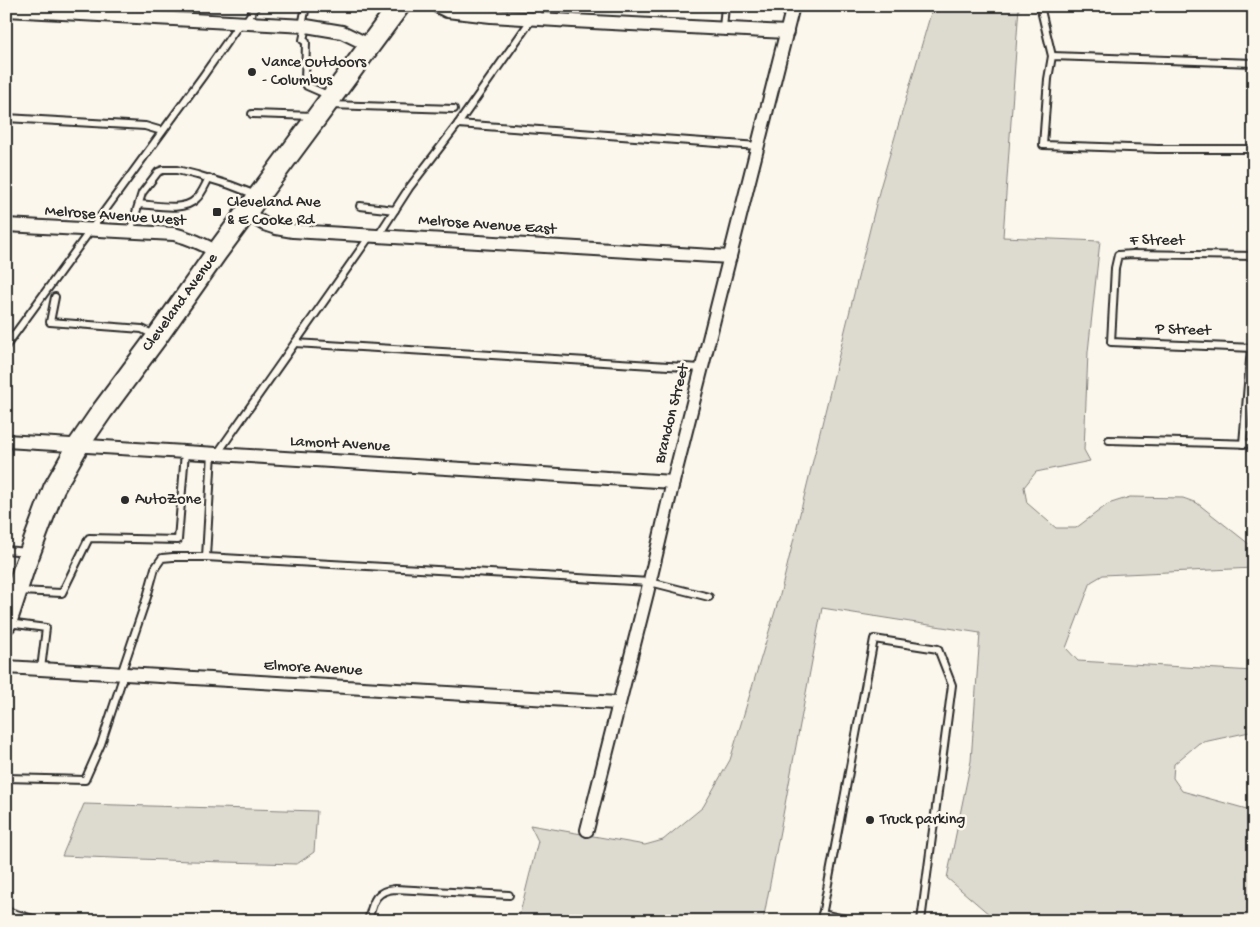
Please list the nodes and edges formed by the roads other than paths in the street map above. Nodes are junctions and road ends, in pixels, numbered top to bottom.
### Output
1 (256, 6) edge
2 (306, 6) edge
3 (400, 6) edge
4 (436, 6) edge
5 (541, 6) edge
6 (725, 6) edge
7 (793, 6) edge
8 (1040, 6) edge
9 (6, 10) edge
10 (533, 18) junction
11 (242, 23) junction
12 (304, 26) junction
13 (723, 28) junction
14 (786, 32) junction
15 (370, 46) junction
16 (1052, 56) junction
17 (1254, 63) edge
18 (325, 106) junction
19 (454, 109) dead end
20 (252, 114) dead end
21 (6, 118) edge
22 (458, 124) junction
23 (162, 132) junction
24 (758, 146) junction
25 (1254, 149) edge
26 (209, 178) junction
27 (259, 196) junction
28 (139, 204) junction
29 (360, 206) dead end
30 (395, 210) junction
31 (247, 212) junction
32 (6, 225) edge
33 (90, 230) junction
34 (130, 232) junction
35 (375, 236) junction
36 (217, 252) junction
37 (1254, 256) edge
38 (730, 257) junction
39 (55, 297) dead end
40 (157, 337) junction
41 (1111, 342) joint
42 (295, 343) junction
43 (7, 345) edge
44 (1252, 348) edge
45 (701, 368) junction
46 (1109, 440) dead end
47 (6, 441) edge
48 (1243, 444) junction
49 (1254, 444) edge
50 (78, 446) junction
51 (185, 452) junction
52 (214, 453) junction
53 (673, 482) junction
54 (6, 550) edge
55 (30, 552) junction
56 (206, 557) junction
57 (650, 582) junction
58 (17, 591) junction
59 (710, 597) dead end
60 (7, 619) edge
61 (6, 667) edge
62 (41, 669) junction
63 (122, 674) junction
64 (618, 704) junction
65 (6, 778) edge
66 (587, 830) dead end
67 (509, 895) dead end
68 (6, 911) edge
69 (822, 918) edge
70 (33, 921) edge
71 (368, 921) edge
72 (853, 921) edge
73 (921, 921) edge

1 - 11 lane
2 - 12 lane
3 - 15 main road, Cleveland Avenue
4 - 10 street
5 - 10 lane
6 - 13 lane
7 - 14 street, Brandon Street
8 - 16 lane
9 - 11 street
10 - 13 street
10 - 22 lane
11 - 12 street
11 - 23 lane
12 - 15 street
12 - 18 lane
13 - 14 street
14 - 24 street, Brandon Street
15 - 18 main road, Cleveland Avenue
16 - 17 lane
16 - 25 lane
18 - 19 lane
18 - 20 lane
18 - 27 main road, Cleveland Avenue
21 - 23 lane
22 - 24 lane
22 - 30 lane
23 - 33 lane
24 - 38 street, Brandon Street
26 - 27 lane
26 - 28 lane
26 - 28 lane
27 - 31 main road, Cleveland Avenue
28 - 34 lane
29 - 30 lane
30 - 35 lane
31 - 35 street, Melrose Avenue East
31 - 36 main road, Cleveland Avenue
32 - 33 street, Melrose Avenue West
33 - 34 street, Melrose Avenue West
33 - 43 lane
34 - 36 street, Melrose Avenue West
35 - 38 street, Melrose Avenue East
35 - 42 lane
36 - 40 main road, Cleveland Avenue
37 - 41 lane, F Street
38 - 45 street, Brandon Street
39 - 40 lane
40 - 50 main road, Cleveland Avenue
41 - 44 lane, P Street
42 - 45 lane
42 - 52 lane
44 - 48 lane
45 - 53 street, Brandon Street
46 - 48 lane
47 - 50 street, Lamont Avenue
48 - 49 lane
50 - 51 street, Lamont Avenue
50 - 55 main road, Cleveland Avenue
51 - 52 street, Lamont Avenue
51 - 58 lane
52 - 53 street, Lamont Avenue
52 - 56 lane
53 - 57 street, Brandon Street
54 - 55 lane
55 - 58 main road, Cleveland Avenue
56 - 57 lane
56 - 63 lane
57 - 59 lane
57 - 64 street, Brandon Street
58 - 60 main road, Cleveland Avenue
60 - 62 lane
61 - 62 street, Elmore Avenue
62 - 63 street, Elmore Avenue
63 - 64 street, Elmore Avenue
63 - 65 lane
64 - 66 street, Brandon Street
67 - 71 lane
68 - 70 lane
69 - 72 lane
69 - 73 lane

